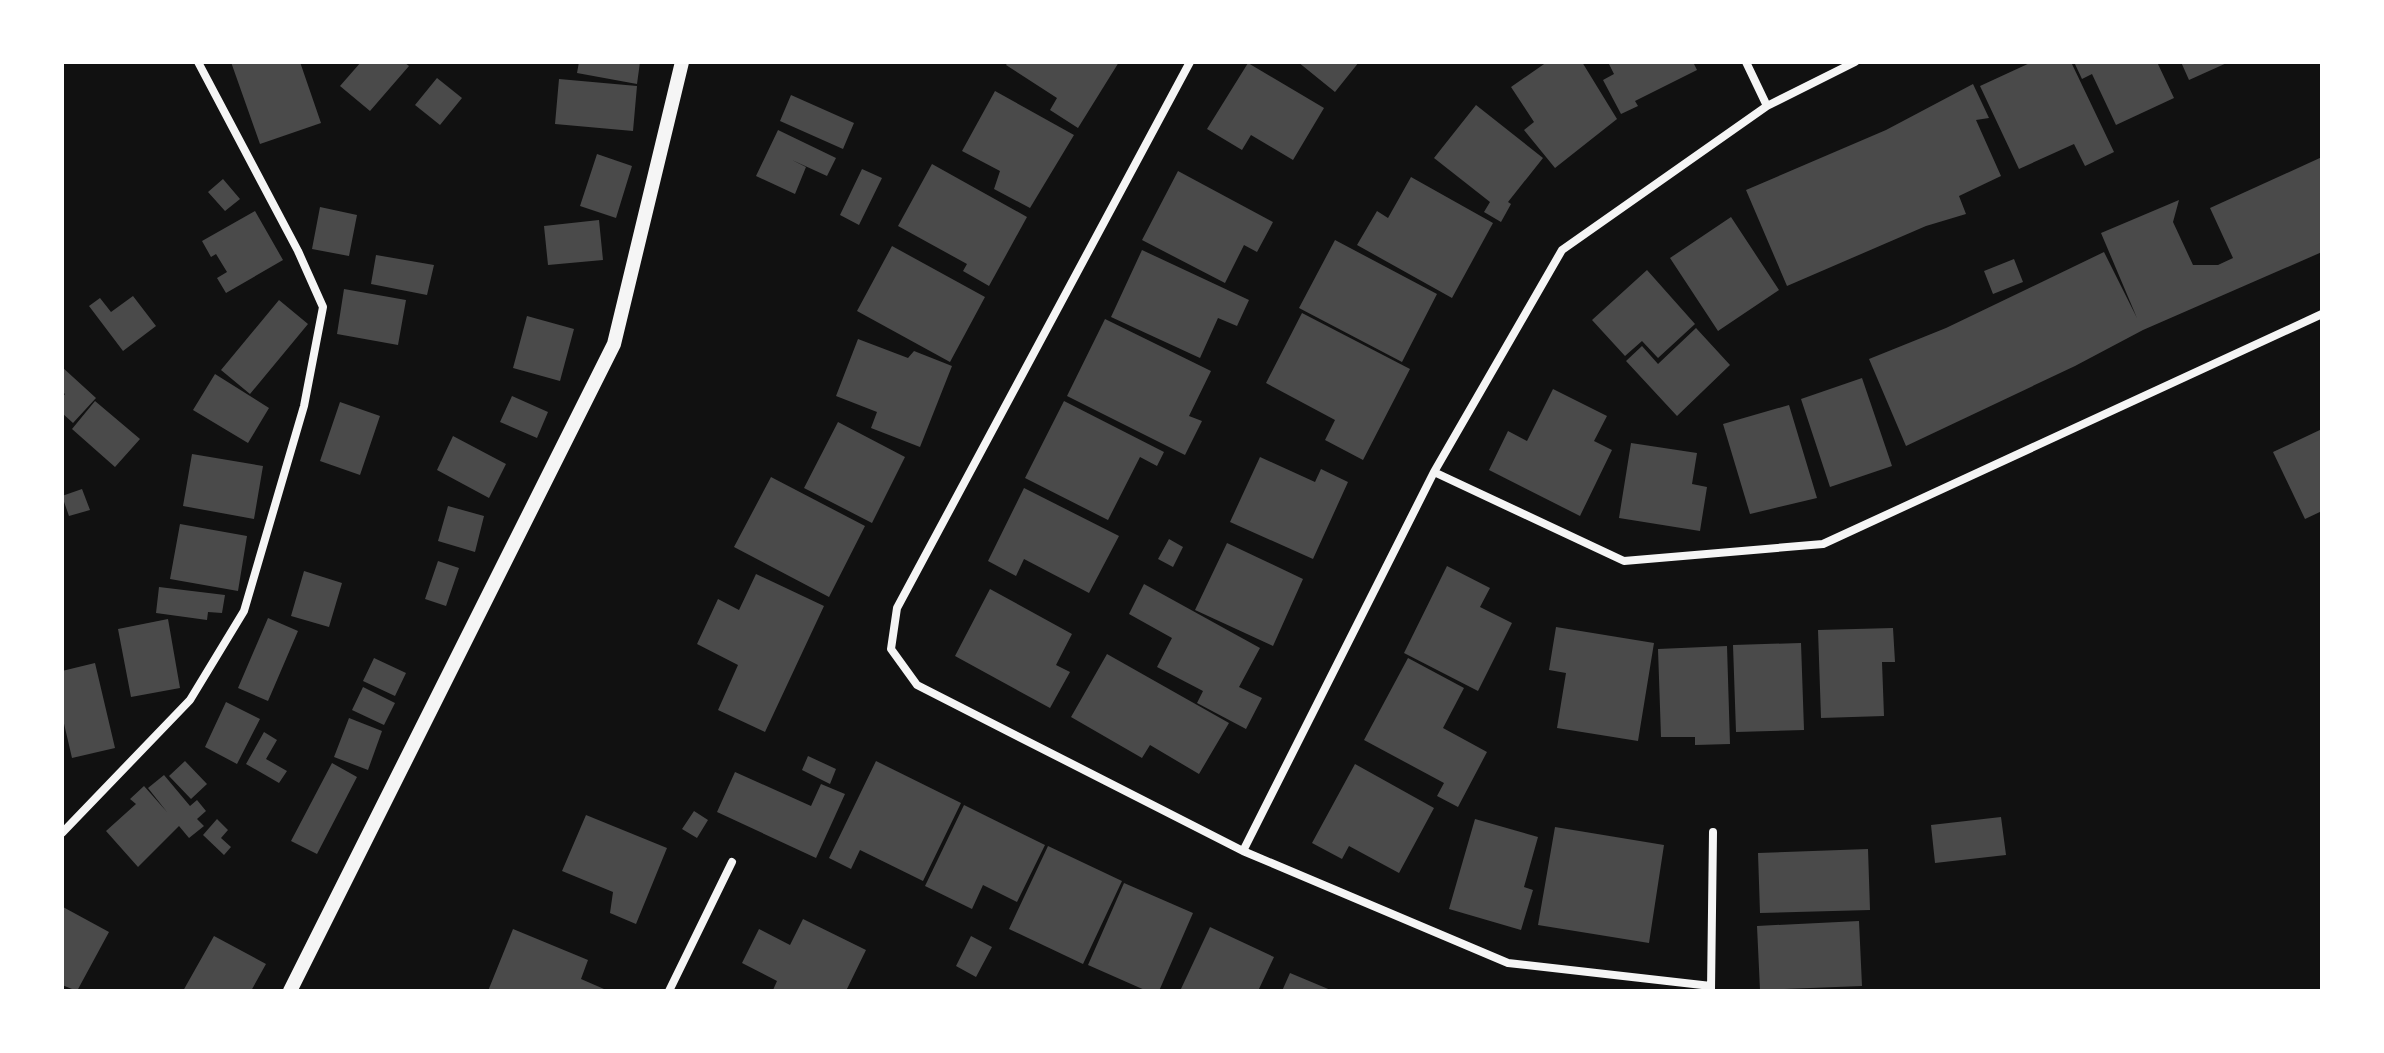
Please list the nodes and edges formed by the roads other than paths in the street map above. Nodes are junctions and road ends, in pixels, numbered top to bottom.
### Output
1 (198, 62) edge
2 (682, 62) edge
3 (1190, 62) edge
4 (1746, 62) edge
5 (1855, 62) edge
6 (1767, 106) junction
7 (2322, 314) edge
8 (1434, 472) junction
9 (1713, 832) dead end
10 (62, 833) edge
11 (1243, 851) junction
12 (732, 862) dead end
13 (1711, 988) edge
14 (290, 991) edge
15 (669, 991) edge

1 - 10 street
2 - 14 street
3 - 11 street
4 - 6 street
5 - 6 street
6 - 8 street
7 - 8 street
8 - 11 street
9 - 13 street
11 - 13 street
12 - 15 street

